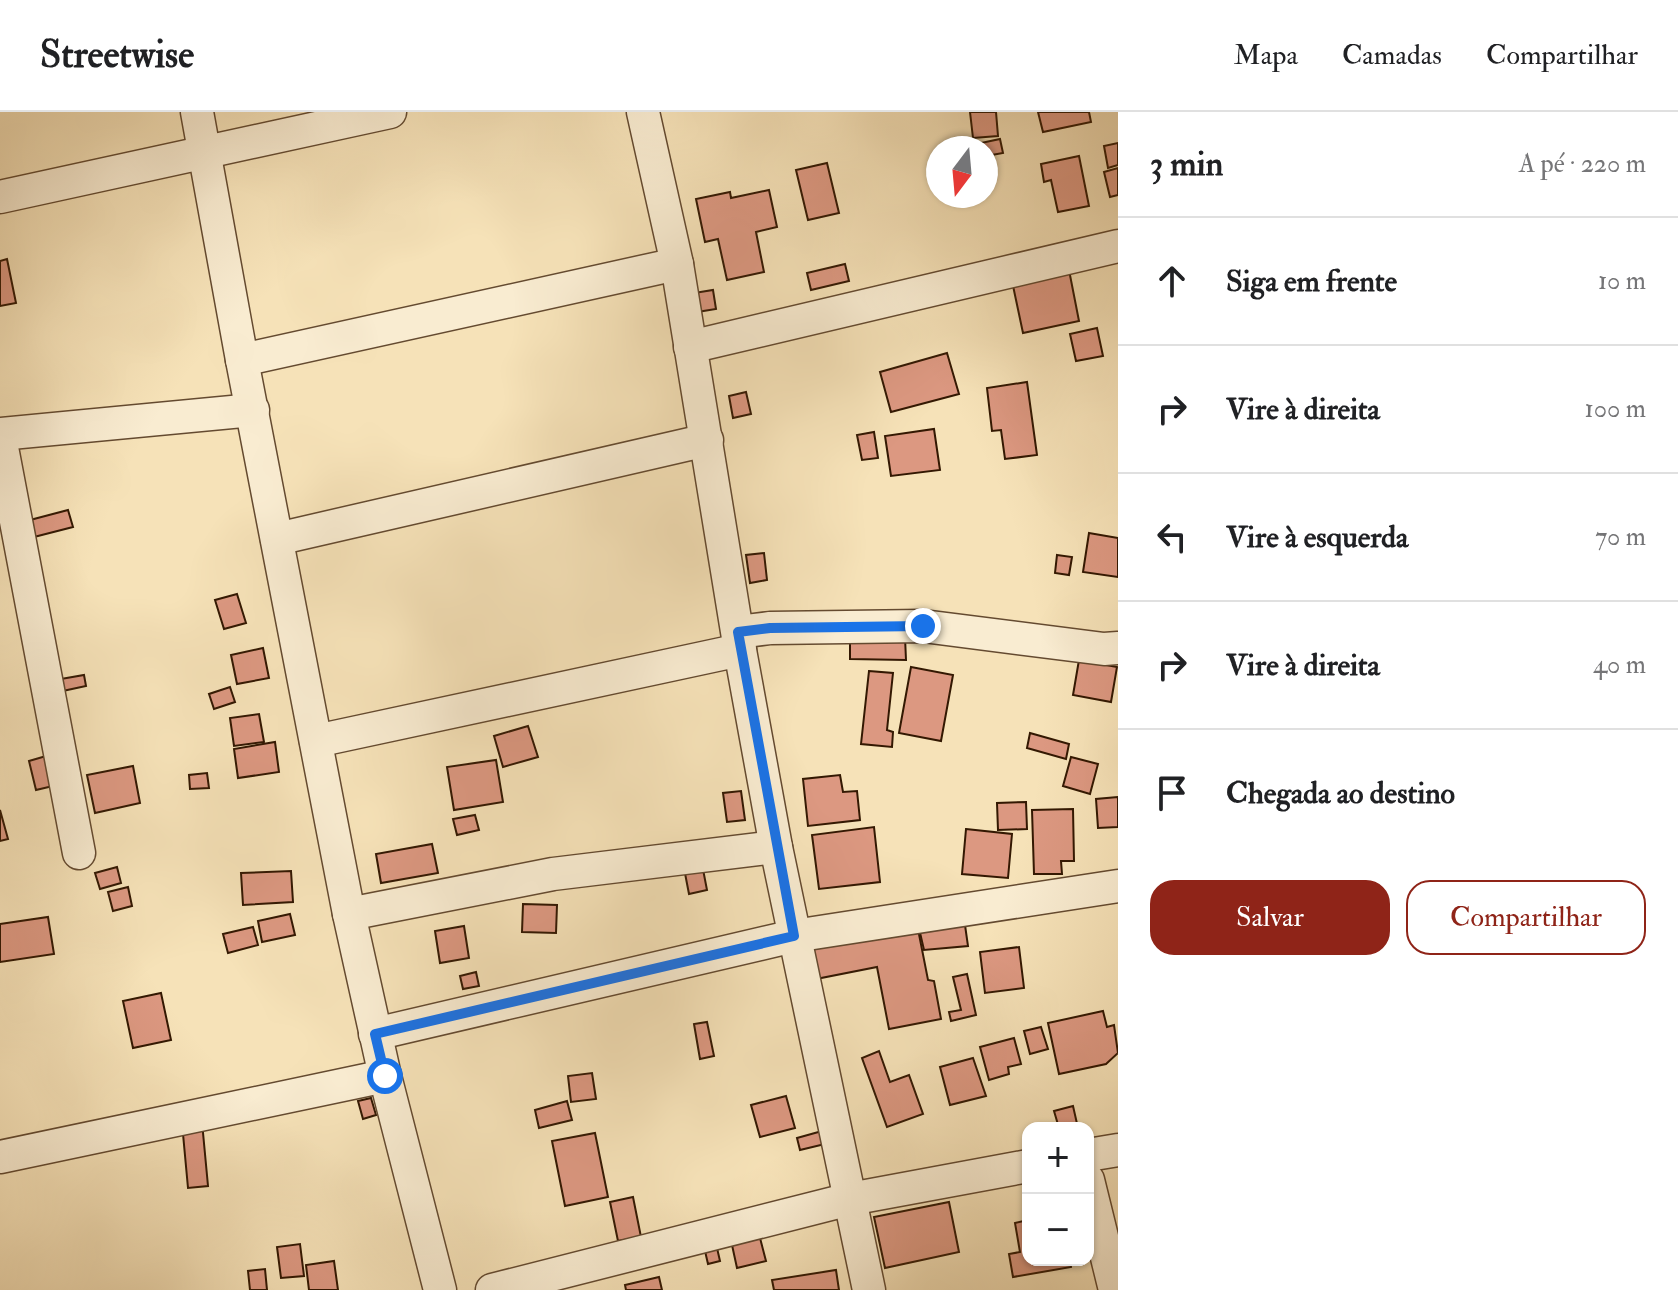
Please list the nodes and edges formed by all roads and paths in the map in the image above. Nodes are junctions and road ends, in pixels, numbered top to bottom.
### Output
1 (197, 112) edge
2 (390, 112) edge
3 (643, 112) edge
4 (204, 153) junction
5 (0, 197) edge
6 (1118, 246) edge
7 (677, 264) junction
8 (690, 347) junction
9 (242, 360) junction
10 (253, 410) junction
11 (0, 436) edge
12 (707, 440) junction
13 (277, 539) junction
14 (739, 641) junction
15 (1118, 648) edge
16 (316, 741) junction
17 (776, 847) junction
18 (79, 853) dead end
19 (1118, 886) edge
20 (349, 914) junction
21 (794, 936) junction
22 (375, 1034) junction
23 (385, 1076) junction
24 (1118, 1150) edge
25 (1094, 1154) edge
26 (0, 1157) edge
27 (1022, 1167) edge
28 (1092, 1194) edge
29 (850, 1199) junction
30 (1114, 1274) edge
31 (440, 1290) edge
32 (492, 1290) edge
33 (869, 1290) edge

1 - 4 street
2 - 4 street
3 - 7 street
4 - 5 street
4 - 9 street
6 - 8 street
7 - 8 street
7 - 9 street
8 - 12 street
9 - 10 street
10 - 11 street
10 - 13 street
11 - 18 street
12 - 13 street
12 - 14 street
13 - 16 street
14 - 15 street
14 - 16 street
14 - 17 street
16 - 20 street
17 - 20 street
17 - 21 street
19 - 21 street
20 - 22 street
21 - 22 street
21 - 29 street
22 - 23 street
23 - 26 street
23 - 31 street
24 - 25 street
27 - 29 street
28 - 30 street
29 - 32 street
29 - 33 street

